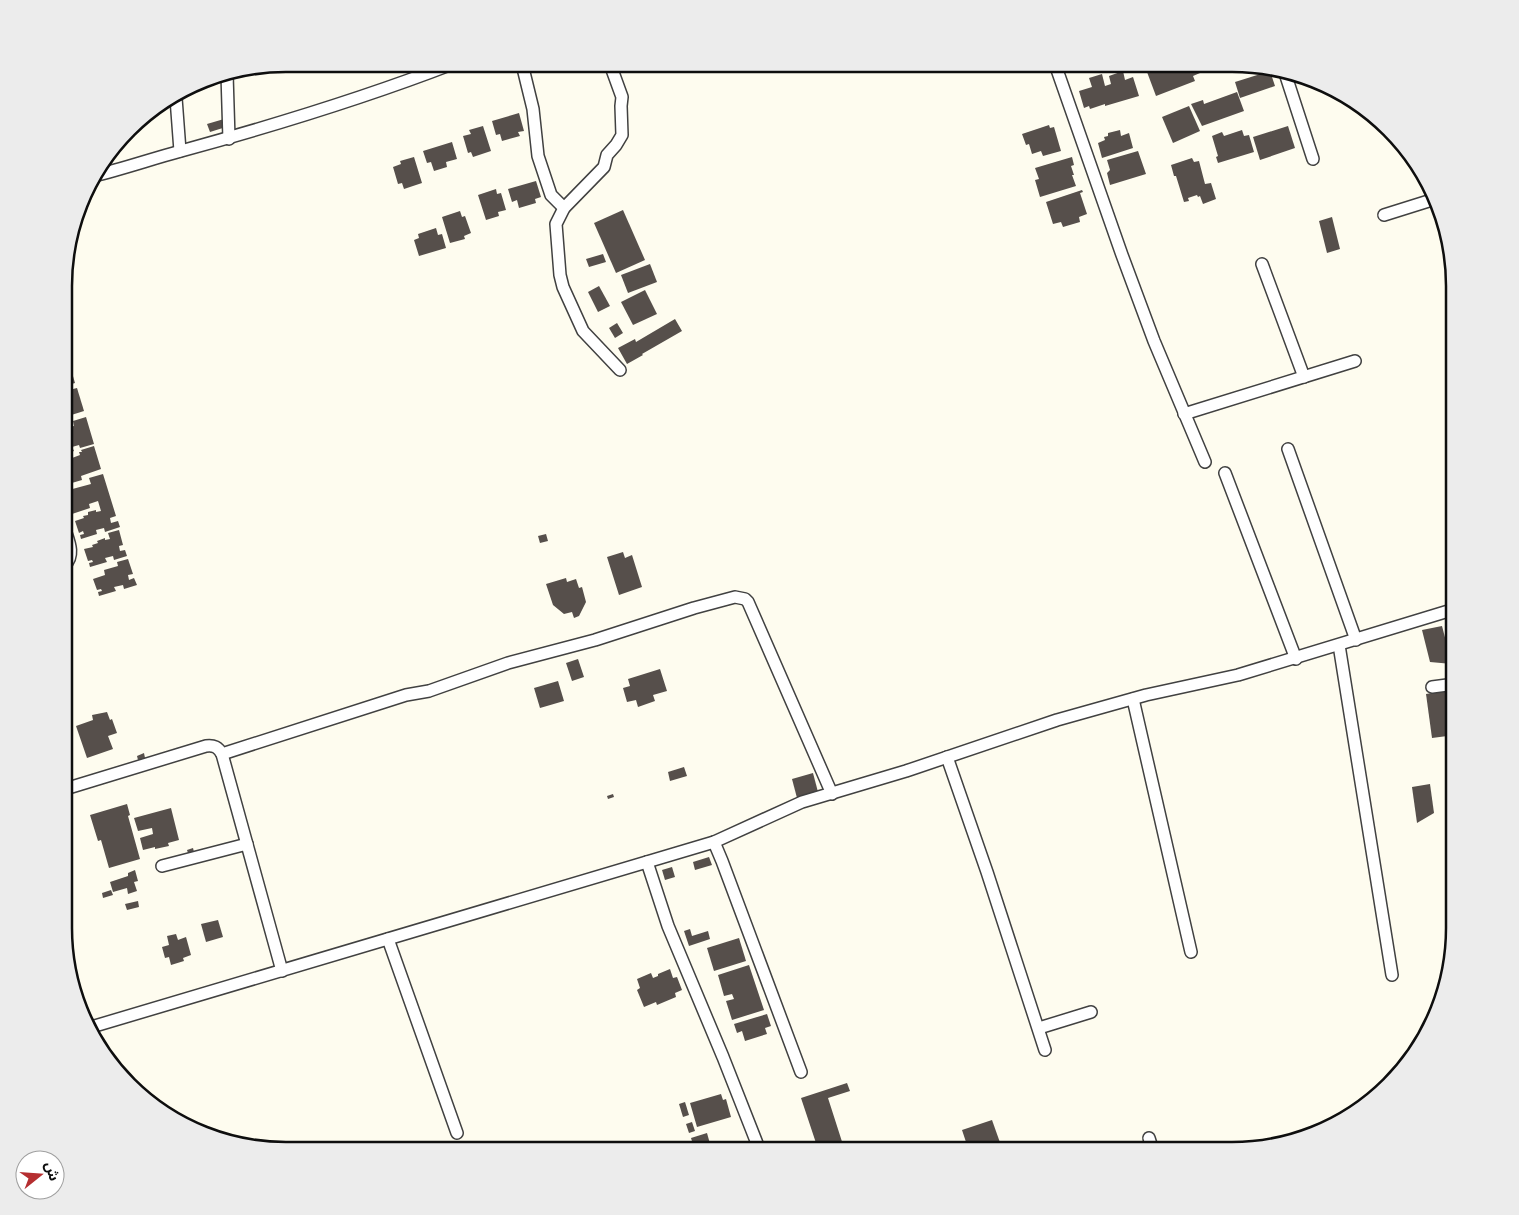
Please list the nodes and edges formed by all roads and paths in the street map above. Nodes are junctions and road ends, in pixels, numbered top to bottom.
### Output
1 (431, 72) edge
2 (524, 72) edge
3 (613, 72) edge
4 (1058, 72) edge
5 (1288, 80) edge
6 (227, 81) edge
7 (176, 103) edge
8 (229, 139) junction
9 (180, 151) junction
10 (1313, 159) dead end
11 (109, 168) edge
12 (114, 171) junction
13 (106, 173) edge
14 (1428, 201) edge
15 (564, 208) junction
16 (1384, 215) dead end
17 (1262, 264) dead end
18 (1355, 360) dead end
19 (620, 370) dead end
20 (1304, 377) junction
21 (1184, 414) junction
22 (1288, 450) dead end
23 (1204, 462) dead end
24 (1226, 473) dead end
25 (1446, 612) edge
26 (1356, 640) junction
27 (1339, 645) junction
28 (1296, 659) junction
29 (1446, 685) edge
30 (1432, 687) dead end
31 (1133, 699) junction
32 (222, 754) junction
33 (947, 757) junction
34 (72, 787) edge
35 (832, 794) junction
36 (714, 842) junction
37 (247, 844) junction
38 (646, 862) junction
39 (162, 866) dead end
40 (388, 939) junction
41 (1191, 952) dead end
42 (282, 970) junction
43 (1392, 975) dead end
44 (1091, 1012) dead end
45 (96, 1026) edge
46 (1039, 1028) junction
47 (1045, 1050) dead end
48 (801, 1072) dead end
49 (457, 1133) dead end
50 (1148, 1138) dead end
51 (756, 1142) edge
52 (1150, 1142) edge

1 - 8 street
2 - 15 street
3 - 15 street
4 - 21 street
5 - 10 street
6 - 8 street
7 - 9 street
8 - 9 street
9 - 12 street
11 - 12 street
12 - 13 street
14 - 16 street
15 - 19 street
17 - 20 street
18 - 20 street
20 - 21 street
21 - 23 street
22 - 26 street
24 - 28 street
25 - 26 street
26 - 27 street
27 - 28 street
27 - 43 street
28 - 31 street
29 - 30 street
31 - 33 street
31 - 41 street
32 - 34 street
32 - 35 street
32 - 37 street
33 - 35 street
33 - 46 street
35 - 36 street
36 - 38 street
36 - 48 street
37 - 39 street
37 - 42 street
38 - 40 street
38 - 51 street
40 - 42 street
40 - 49 street
42 - 45 street
44 - 46 street
46 - 47 street
50 - 52 street

